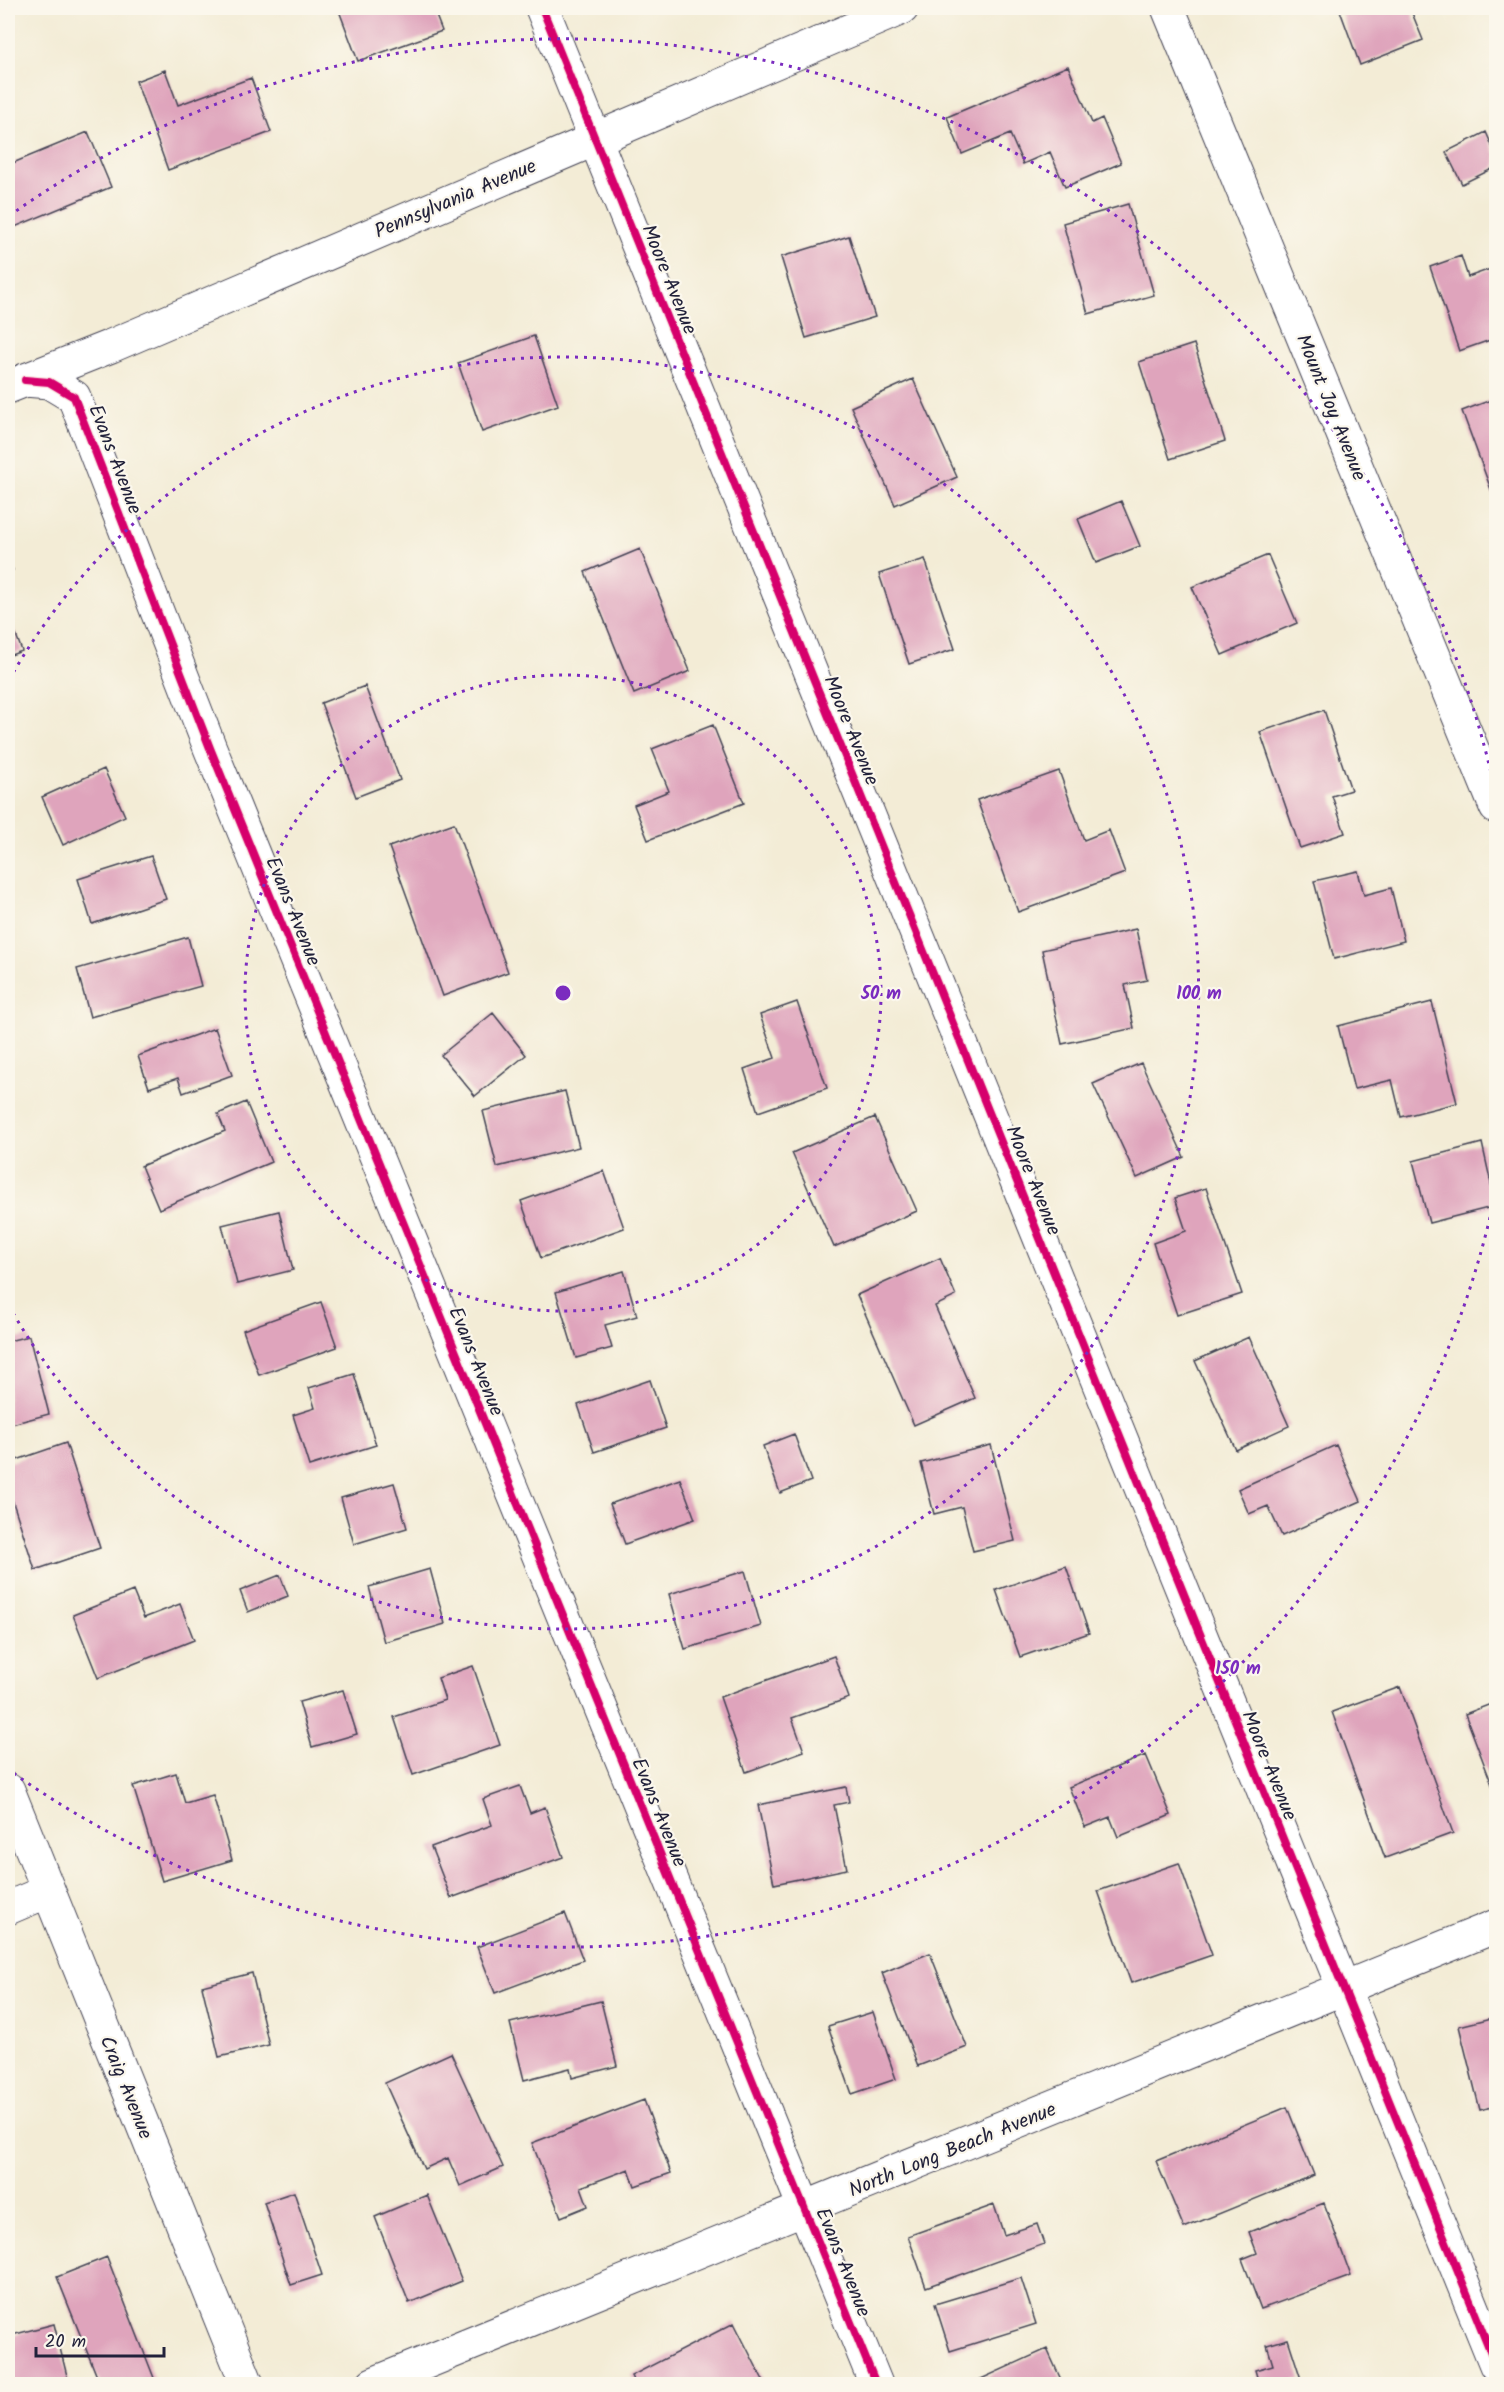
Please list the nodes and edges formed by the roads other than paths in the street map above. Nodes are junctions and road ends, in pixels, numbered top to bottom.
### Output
1 (542, 8) edge
2 (902, 8) edge
3 (1168, 8) edge
4 (595, 138) junction
5 (16, 383) edge
6 (1497, 807) edge
7 (8, 1790) edge
8 (48, 1891) junction
9 (8, 1908) edge
10 (1497, 1926) edge
11 (1343, 1989) junction
12 (805, 2209) junction
13 (1497, 2365) edge
14 (247, 2385) edge
15 (373, 2385) edge
16 (876, 2385) edge

1 - 4 street, Moore Avenue
2 - 4 street, Pennsylvania Avenue
3 - 6 street, Mount Joy Avenue
4 - 5 street, Pennsylvania Avenue
4 - 11 street, Moore Avenue
5 - 12 street, Evans Avenue
7 - 8 street, Craig Avenue
8 - 9 street
8 - 14 street, Craig Avenue
10 - 11 street, North Long Beach Avenue
11 - 12 street, North Long Beach Avenue
11 - 13 street, Moore Avenue
12 - 15 street, North Long Beach Avenue
12 - 16 street, Evans Avenue

